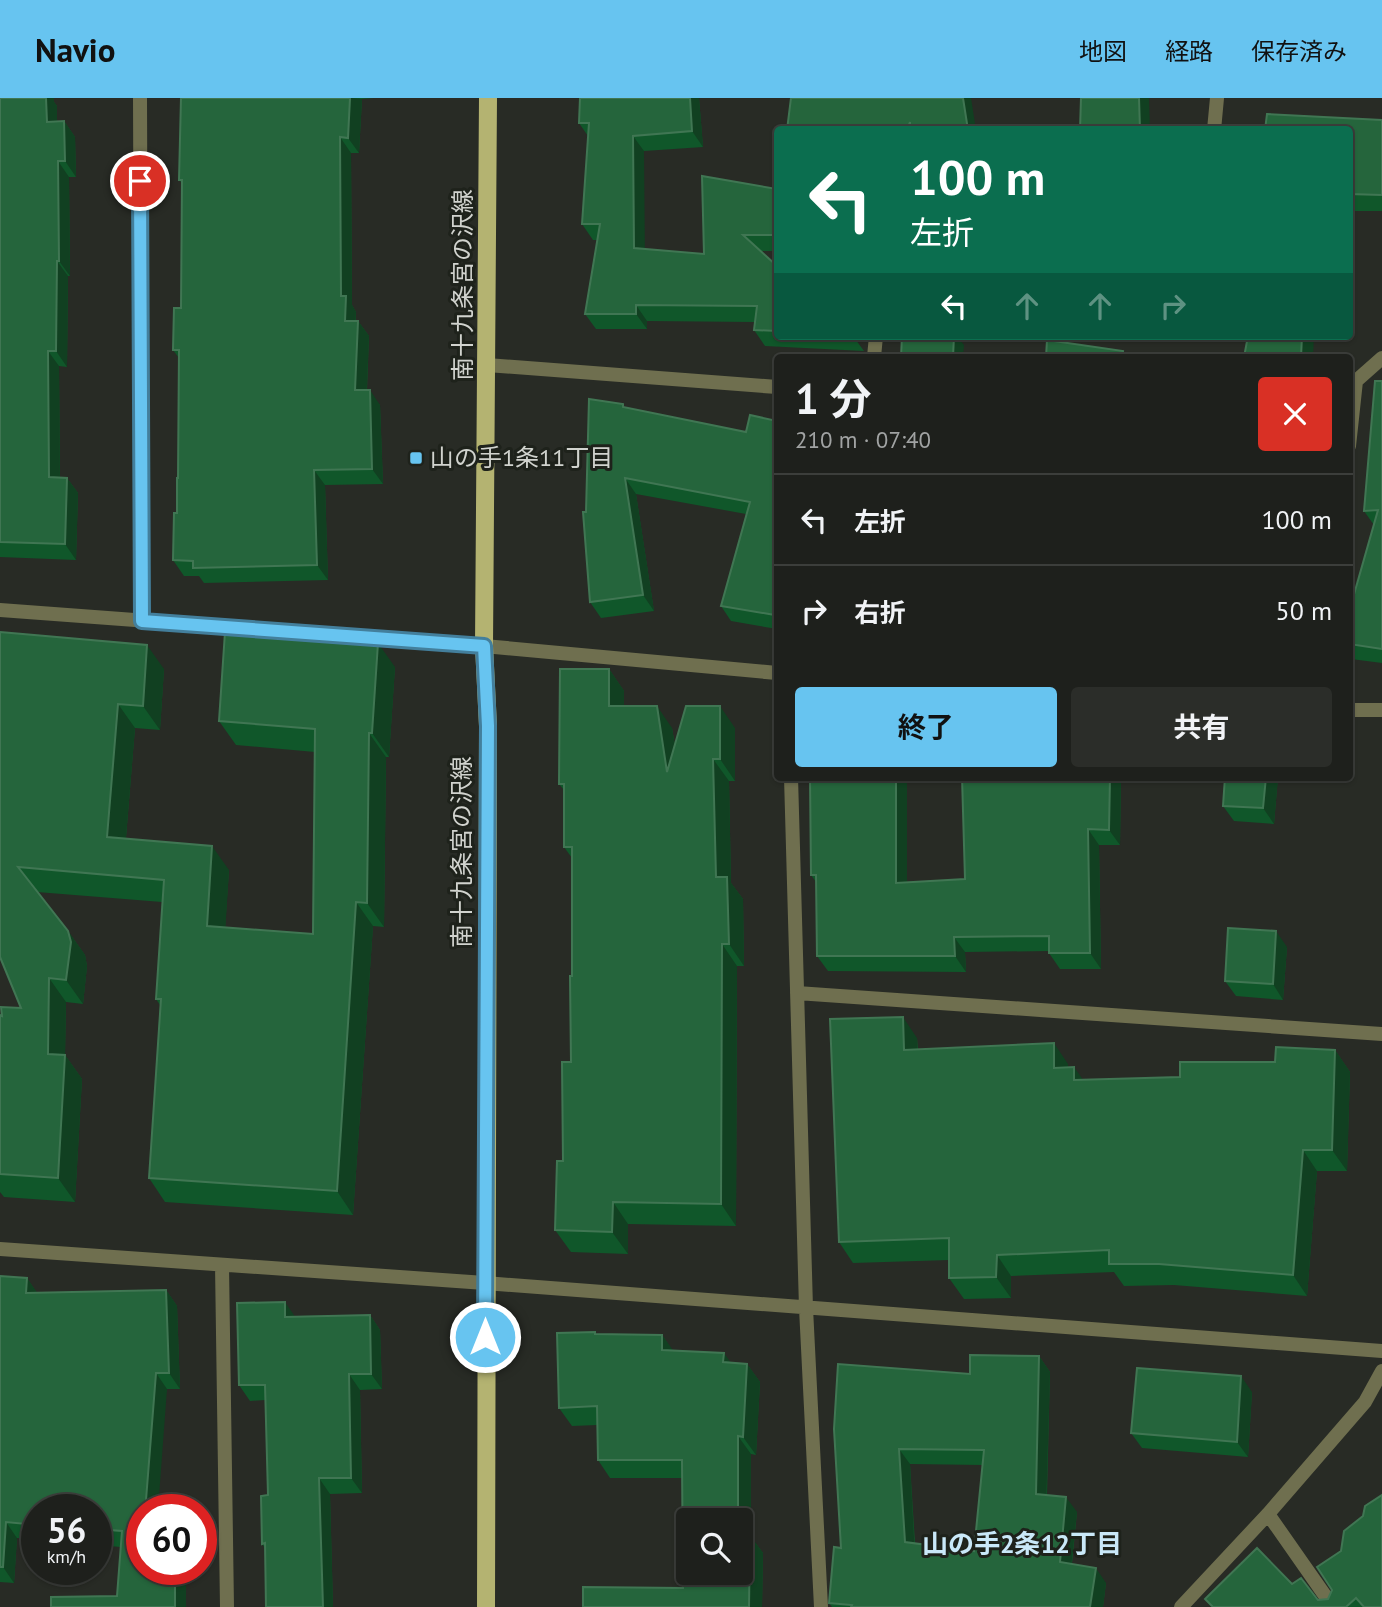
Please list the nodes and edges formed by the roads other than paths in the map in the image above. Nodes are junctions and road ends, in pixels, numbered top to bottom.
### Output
1 (140, 98) edge
2 (488, 98) edge
3 (1217, 98) edge
4 (1214, 126) edge
5 (1382, 358) edge
6 (487, 365) junction
7 (774, 387) edge
8 (1353, 409) edge
9 (0, 610) edge
10 (142, 621) junction
11 (484, 646) junction
12 (774, 673) edge
13 (1353, 710) edge
14 (1382, 710) edge
15 (791, 781) edge
16 (797, 992) junction
17 (1382, 1034) edge
18 (0, 1249) edge
19 (222, 1265) junction
20 (485, 1283) junction
21 (806, 1308) junction
22 (1382, 1351) edge
23 (1382, 1371) edge
24 (1268, 1514) junction
25 (227, 1607) edge
26 (486, 1607) edge
27 (821, 1607) edge
28 (1181, 1607) edge
29 (1334, 1607) edge

1 - 10 street
2 - 6 main road, 南十九条宮の沢線
3 - 4 street
5 - 8 street
6 - 7 street
6 - 11 main road, 南十九条宮の沢線
9 - 10 street
10 - 11 street
11 - 12 street
11 - 20 main road, 南十九条宮の沢線
13 - 14 street
15 - 16 street
16 - 17 street
16 - 21 street
18 - 19 street
19 - 20 street
19 - 25 street
20 - 21 street
20 - 26 main road, 南十九条宮の沢線
21 - 22 street
21 - 27 street
23 - 24 street
24 - 28 street
24 - 29 street

